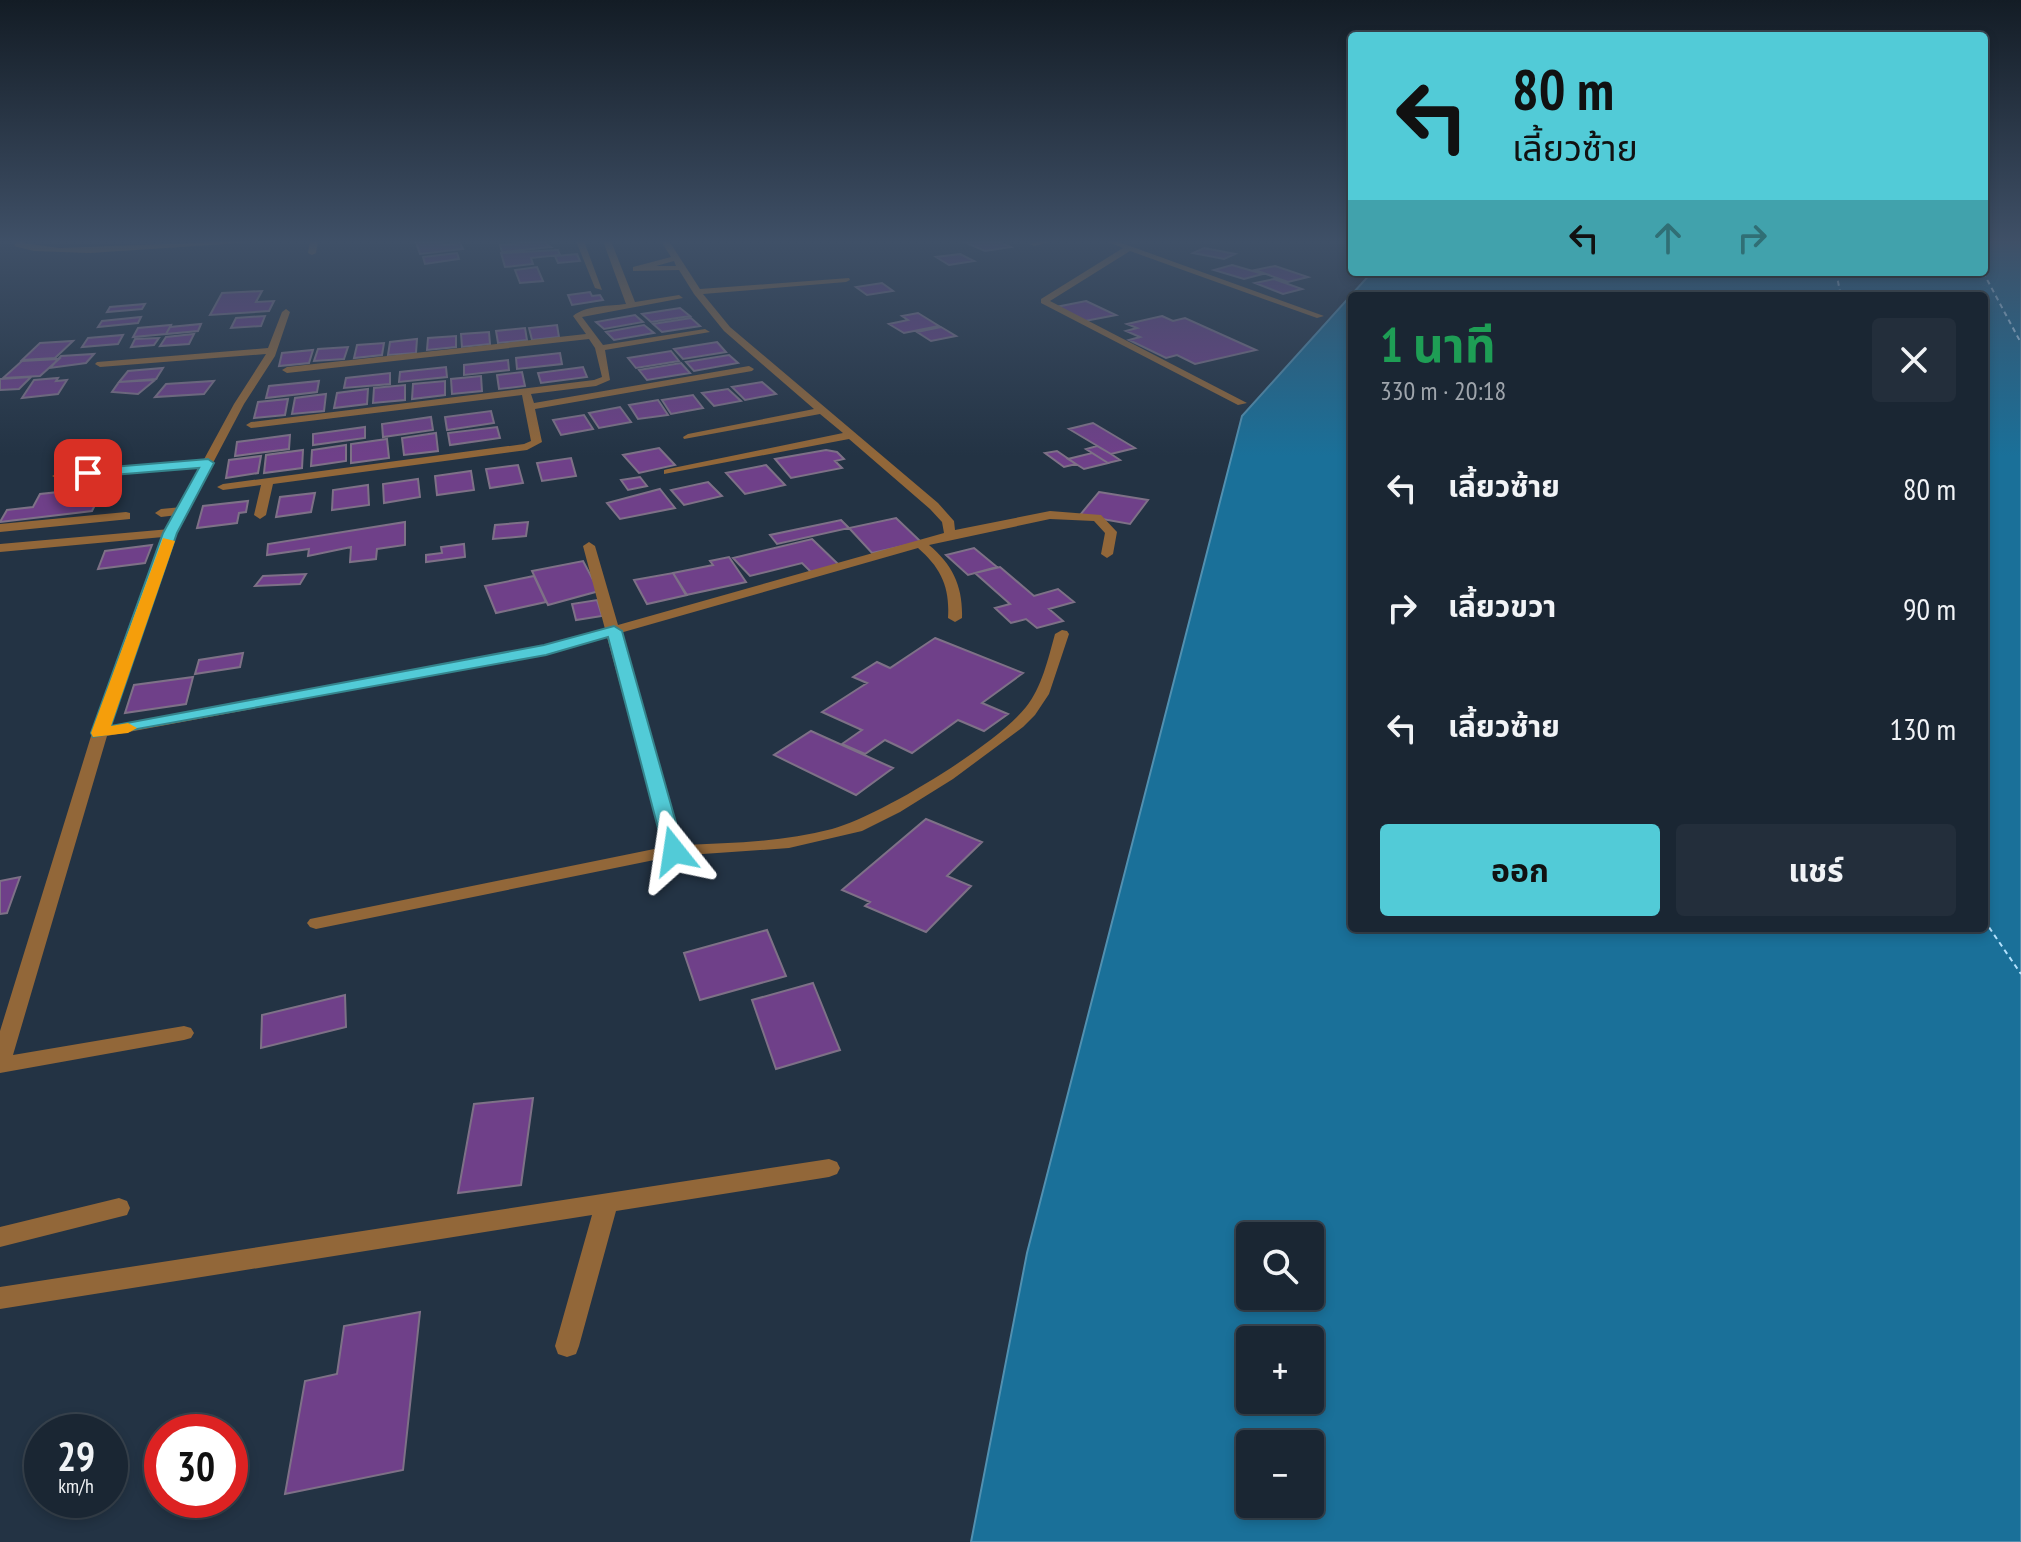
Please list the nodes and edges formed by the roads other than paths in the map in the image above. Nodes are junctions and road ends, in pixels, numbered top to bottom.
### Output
1 (286, 313) edge
2 (591, 313) edge
3 (714, 313) edge
4 (1067, 313) edge
5 (1311, 313) edge
6 (1320, 316) dead end
7 (705, 332) dead end
8 (592, 336) junction
9 (600, 348) junction
10 (272, 351) junction
11 (100, 364) dead end
12 (749, 369) dead end
13 (287, 370) dead end
14 (526, 392) junction
15 (1242, 403) dead end
16 (529, 407) junction
17 (823, 410) junction
18 (251, 425) dead end
19 (851, 435) junction
20 (688, 437) dead end
21 (208, 463) junction
22 (668, 472) dead end
23 (58, 476) dead end
24 (268, 481) junction
25 (223, 487) dead end
26 (182, 511) junction
27 (161, 513) dead end
28 (260, 515) dead end
29 (126, 516) dead end
30 (0, 528) edge
31 (170, 533) junction
32 (950, 535) junction
33 (921, 544) junction
34 (589, 546) dead end
35 (0, 548) edge
36 (1107, 554) dead end
37 (955, 618) dead end
38 (614, 631) junction
39 (1062, 634) dead end
40 (100, 733) junction
41 (674, 851) junction
42 (316, 923) dead end
43 (184, 1033) dead end
44 (0, 1064) edge
45 (829, 1168) dead end
46 (607, 1202) junction
47 (119, 1208) dead end
48 (0, 1237) edge
49 (0, 1298) edge
50 (567, 1346) dead end

1 - 10 street
2 - 8 street
3 - 17 street
4 - 15 street
5 - 6 street
7 - 9 street
8 - 9 street
8 - 13 street
9 - 14 street
10 - 11 street
10 - 21 street
12 - 16 street
14 - 16 street
14 - 18 street
16 - 24 street
17 - 19 street
17 - 20 street
19 - 22 street
19 - 32 street
21 - 23 street
21 - 26 street
24 - 25 street
24 - 28 street
26 - 27 street
26 - 31 street
29 - 30 street
31 - 35 street
31 - 40 street
32 - 33 street
32 - 36 street
33 - 37 street
33 - 38 street
34 - 38 street
38 - 40 street
38 - 41 street
39 - 41 street
40 - 44 street
41 - 42 street
43 - 44 street
45 - 46 street
46 - 49 street
46 - 50 street
47 - 48 street

